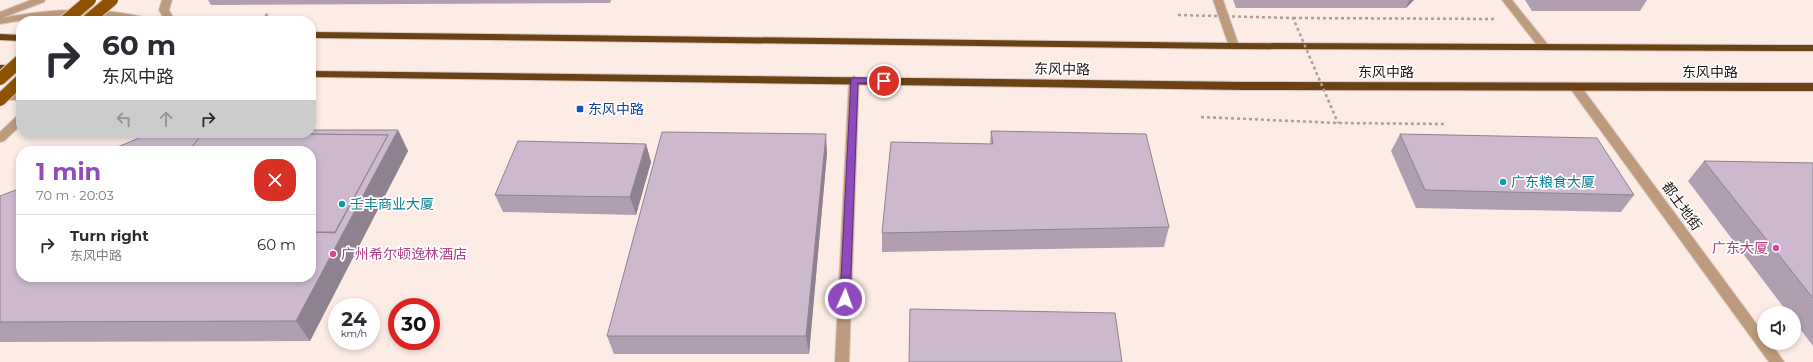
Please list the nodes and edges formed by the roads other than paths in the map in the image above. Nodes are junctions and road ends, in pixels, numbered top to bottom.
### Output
1 (40, 0) edge
2 (90, 0) edge
3 (112, 0) edge
4 (167, 0) edge
5 (1218, 0) edge
6 (1507, 0) edge
7 (0, 15) edge
8 (29, 16) edge
9 (71, 16) edge
10 (93, 16) edge
11 (127, 16) edge
12 (167, 16) edge
13 (16, 18) edge
14 (0, 21) edge
15 (316, 35) edge
16 (0, 37) edge
17 (16, 38) edge
18 (1234, 46) junction
19 (1545, 48) junction
20 (1813, 48) edge
21 (16, 65) edge
22 (0, 68) edge
23 (16, 68) edge
24 (316, 74) edge
25 (0, 79) edge
26 (854, 80) junction
27 (16, 85) edge
28 (1813, 87) edge
29 (1576, 88) junction
30 (0, 96) edge
31 (16, 96) edge
32 (0, 100) edge
33 (16, 124) edge
34 (0, 138) edge
35 (842, 362) edge
36 (1777, 362) edge

1 - 7 street
2 - 9 main road, bridge
3 - 10 main road, bridge
4 - 12 street
5 - 18 street
6 - 19 street
8 - 11 street
13 - 14 street
15 - 18 highway, 东风中路
16 - 17 highway
18 - 19 highway, 东风中路
19 - 20 highway, 东风中路
21 - 25 main road, bridge
22 - 23 highway
24 - 26 highway, 东风中路
26 - 29 highway, 东风中路
26 - 35 street
27 - 32 main road, bridge
28 - 29 highway, 东风中路
29 - 36 street, 都土地街
30 - 31 street
33 - 34 street

